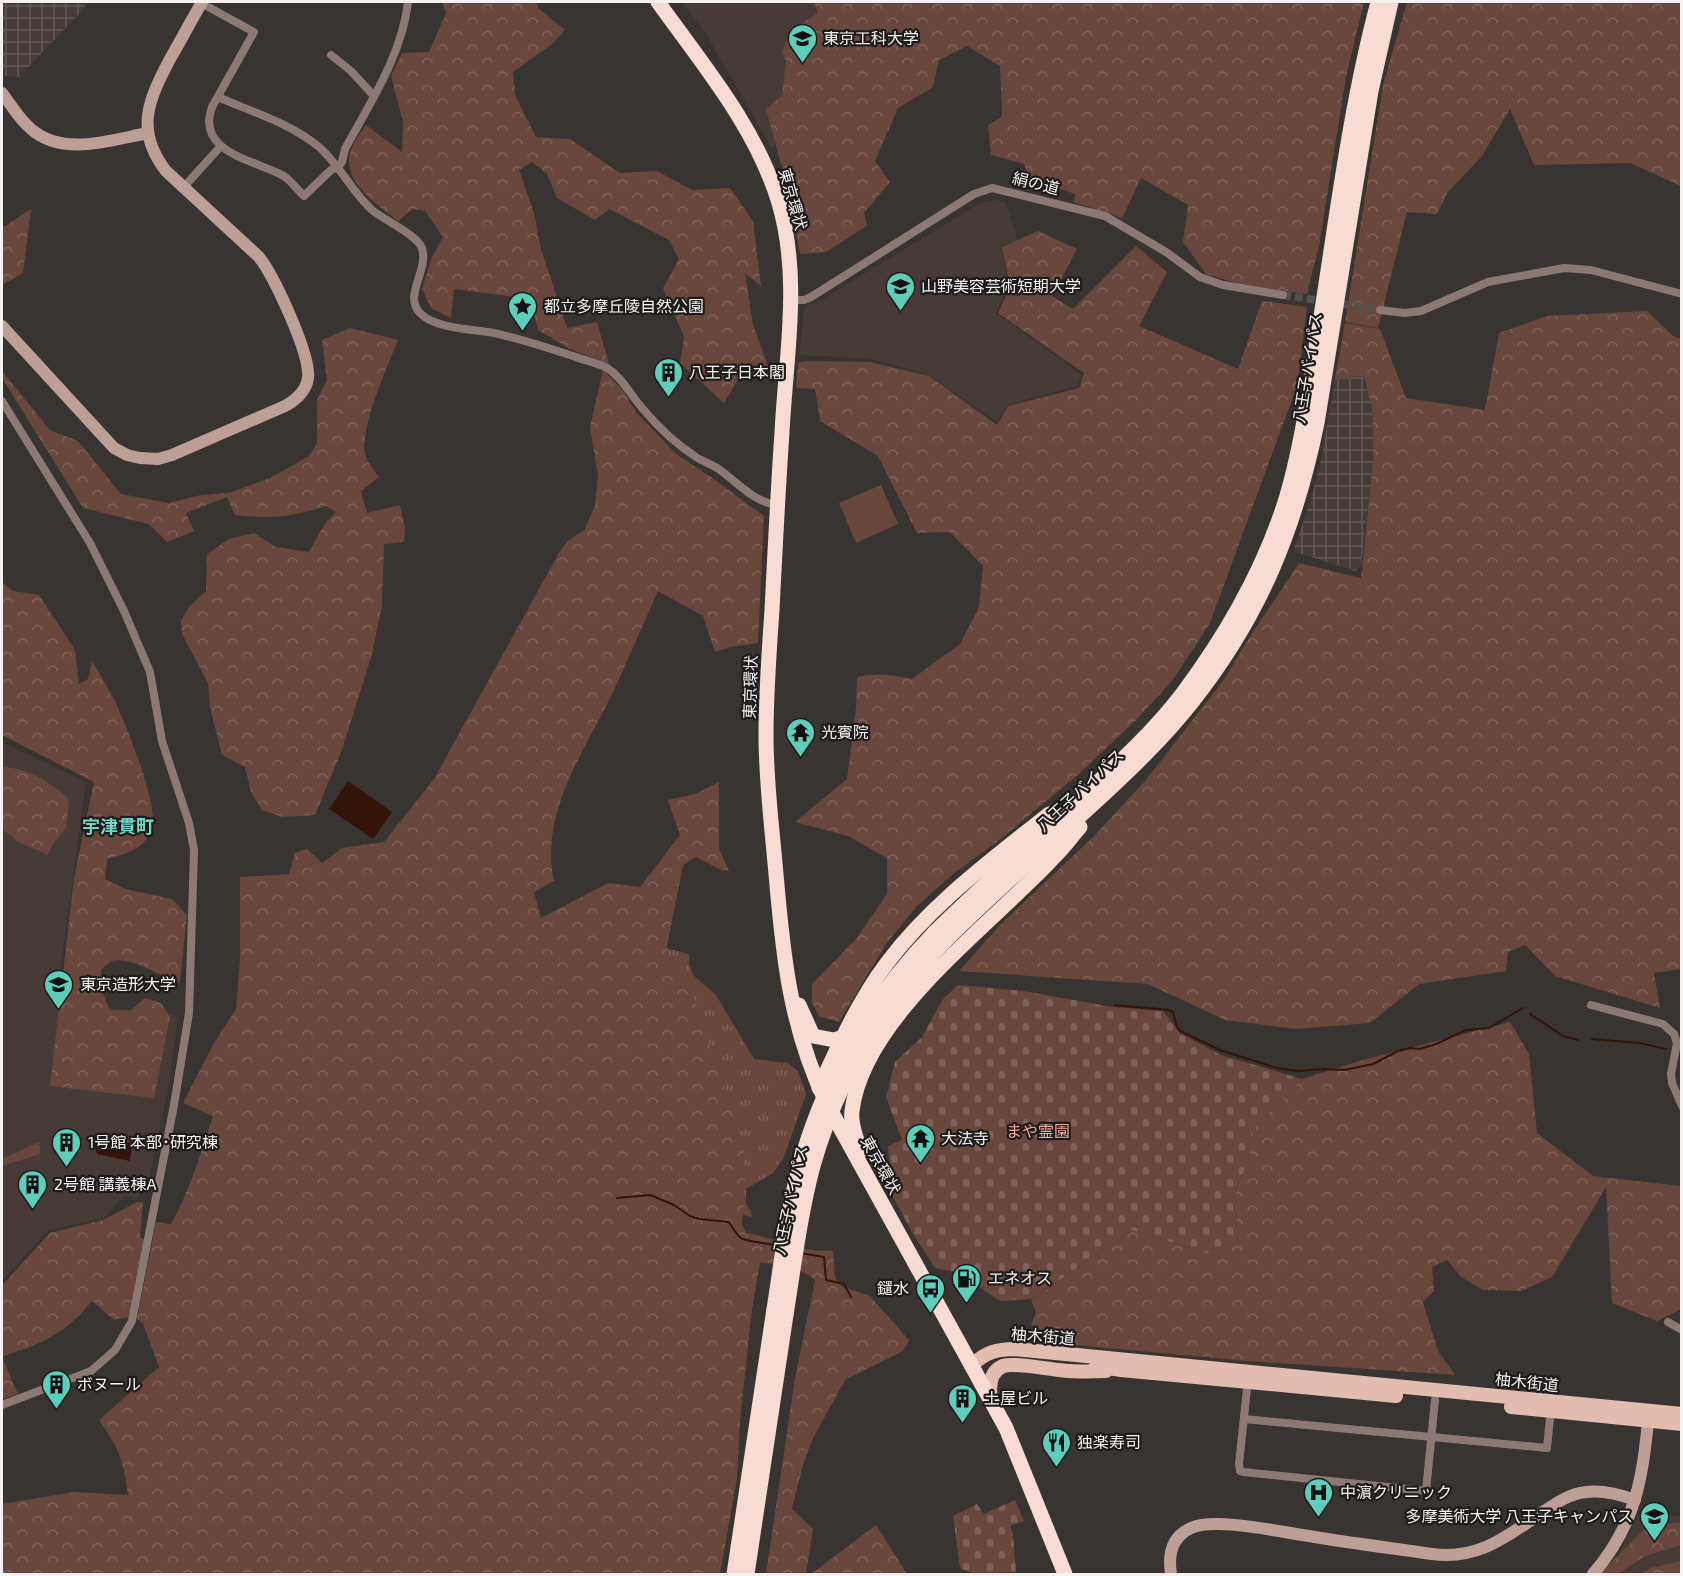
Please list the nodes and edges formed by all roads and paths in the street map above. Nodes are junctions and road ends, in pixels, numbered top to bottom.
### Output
1 (201, 2) edge
2 (408, 2) edge
3 (658, 2) edge
4 (1378, 2) edge
5 (1391, 2) edge
6 (331, 55) dead end
7 (2, 93) edge
8 (373, 95) junction
9 (218, 97) junction
10 (148, 133) junction
11 (220, 147) junction
12 (338, 167) junction
13 (183, 188) junction
14 (1682, 294) edge
15 (1283, 295) tunnel mouth
16 (791, 300) junction
17 (1380, 310) tunnel mouth
18 (2, 326) edge
19 (3, 407) edge
20 (778, 505) junction
21 (1119, 762) junction
22 (1116, 783) junction
23 (940, 937) junction
24 (786, 978) junction
25 (1591, 1005) dead end
26 (844, 1037) junction
27 (860, 1080) junction
28 (819, 1088) junction
29 (826, 1102) junction
30 (1682, 1106) edge
31 (863, 1168) junction
32 (780, 1312) junction
33 (1668, 1322) dead end
34 (1682, 1330) edge
35 (972, 1365) junction
36 (1117, 1369) junction
37 (1248, 1377) junction
38 (992, 1399) junction
39 (1435, 1400) junction
40 (2, 1405) edge
41 (1551, 1406) junction
42 (1682, 1414) edge
43 (1648, 1416) junction
44 (1244, 1419) junction
45 (1682, 1424) edge
46 (1432, 1437) junction
47 (1635, 1500) junction
48 (734, 1575) edge
49 (747, 1575) edge
50 (1065, 1575) edge
51 (1171, 1575) edge
52 (1593, 1575) edge

1 - 9 street
1 - 10 street
2 - 8 street
3 - 16 highway, 東京環状
4 - 21 highway, 八王子バイパス
5 - 22 highway, 八王子バイパス
6 - 8 street
7 - 10 street
8 - 12 street
9 - 11 street
9 - 12 street
10 - 13 street
11 - 12 street
11 - 13 street
12 - 20 street
13 - 18 street
14 - 17 street
15 - 16 street, 絹の道
16 - 20 highway, 東京環状
19 - 40 street
20 - 24 highway, 東京環状
21 - 23 highway, 八王子バイパス
21 - 26 highway
22 - 23 highway, 八王子バイパス
22 - 27 highway
23 - 32 highway, 八王子バイパス, bridge
24 - 26 highway
24 - 28 highway, 東京環状
25 - 30 street
26 - 28 highway
27 - 29 highway
27 - 31 highway
28 - 29 highway, 東京環状
29 - 31 highway, 東京環状
31 - 35 highway, 東京環状
32 - 48 highway, 八王子バイパス
32 - 49 highway, 八王子バイパス
33 - 34 street
35 - 36 main road, 柚木街道
35 - 37 main road, 柚木街道
35 - 38 highway, 東京環状
36 - 37 main road, 柚木街道
36 - 38 main road
37 - 39 main road, 柚木街道
37 - 41 main road, 柚木街道
37 - 44 street
38 - 50 highway
39 - 41 main road, 柚木街道
39 - 46 street
41 - 43 main road, 柚木街道
41 - 46 street
42 - 43 main road, 柚木街道
43 - 45 main road, 柚木街道
43 - 47 street
44 - 46 street
44 - 46 street
47 - 51 street
47 - 52 street

